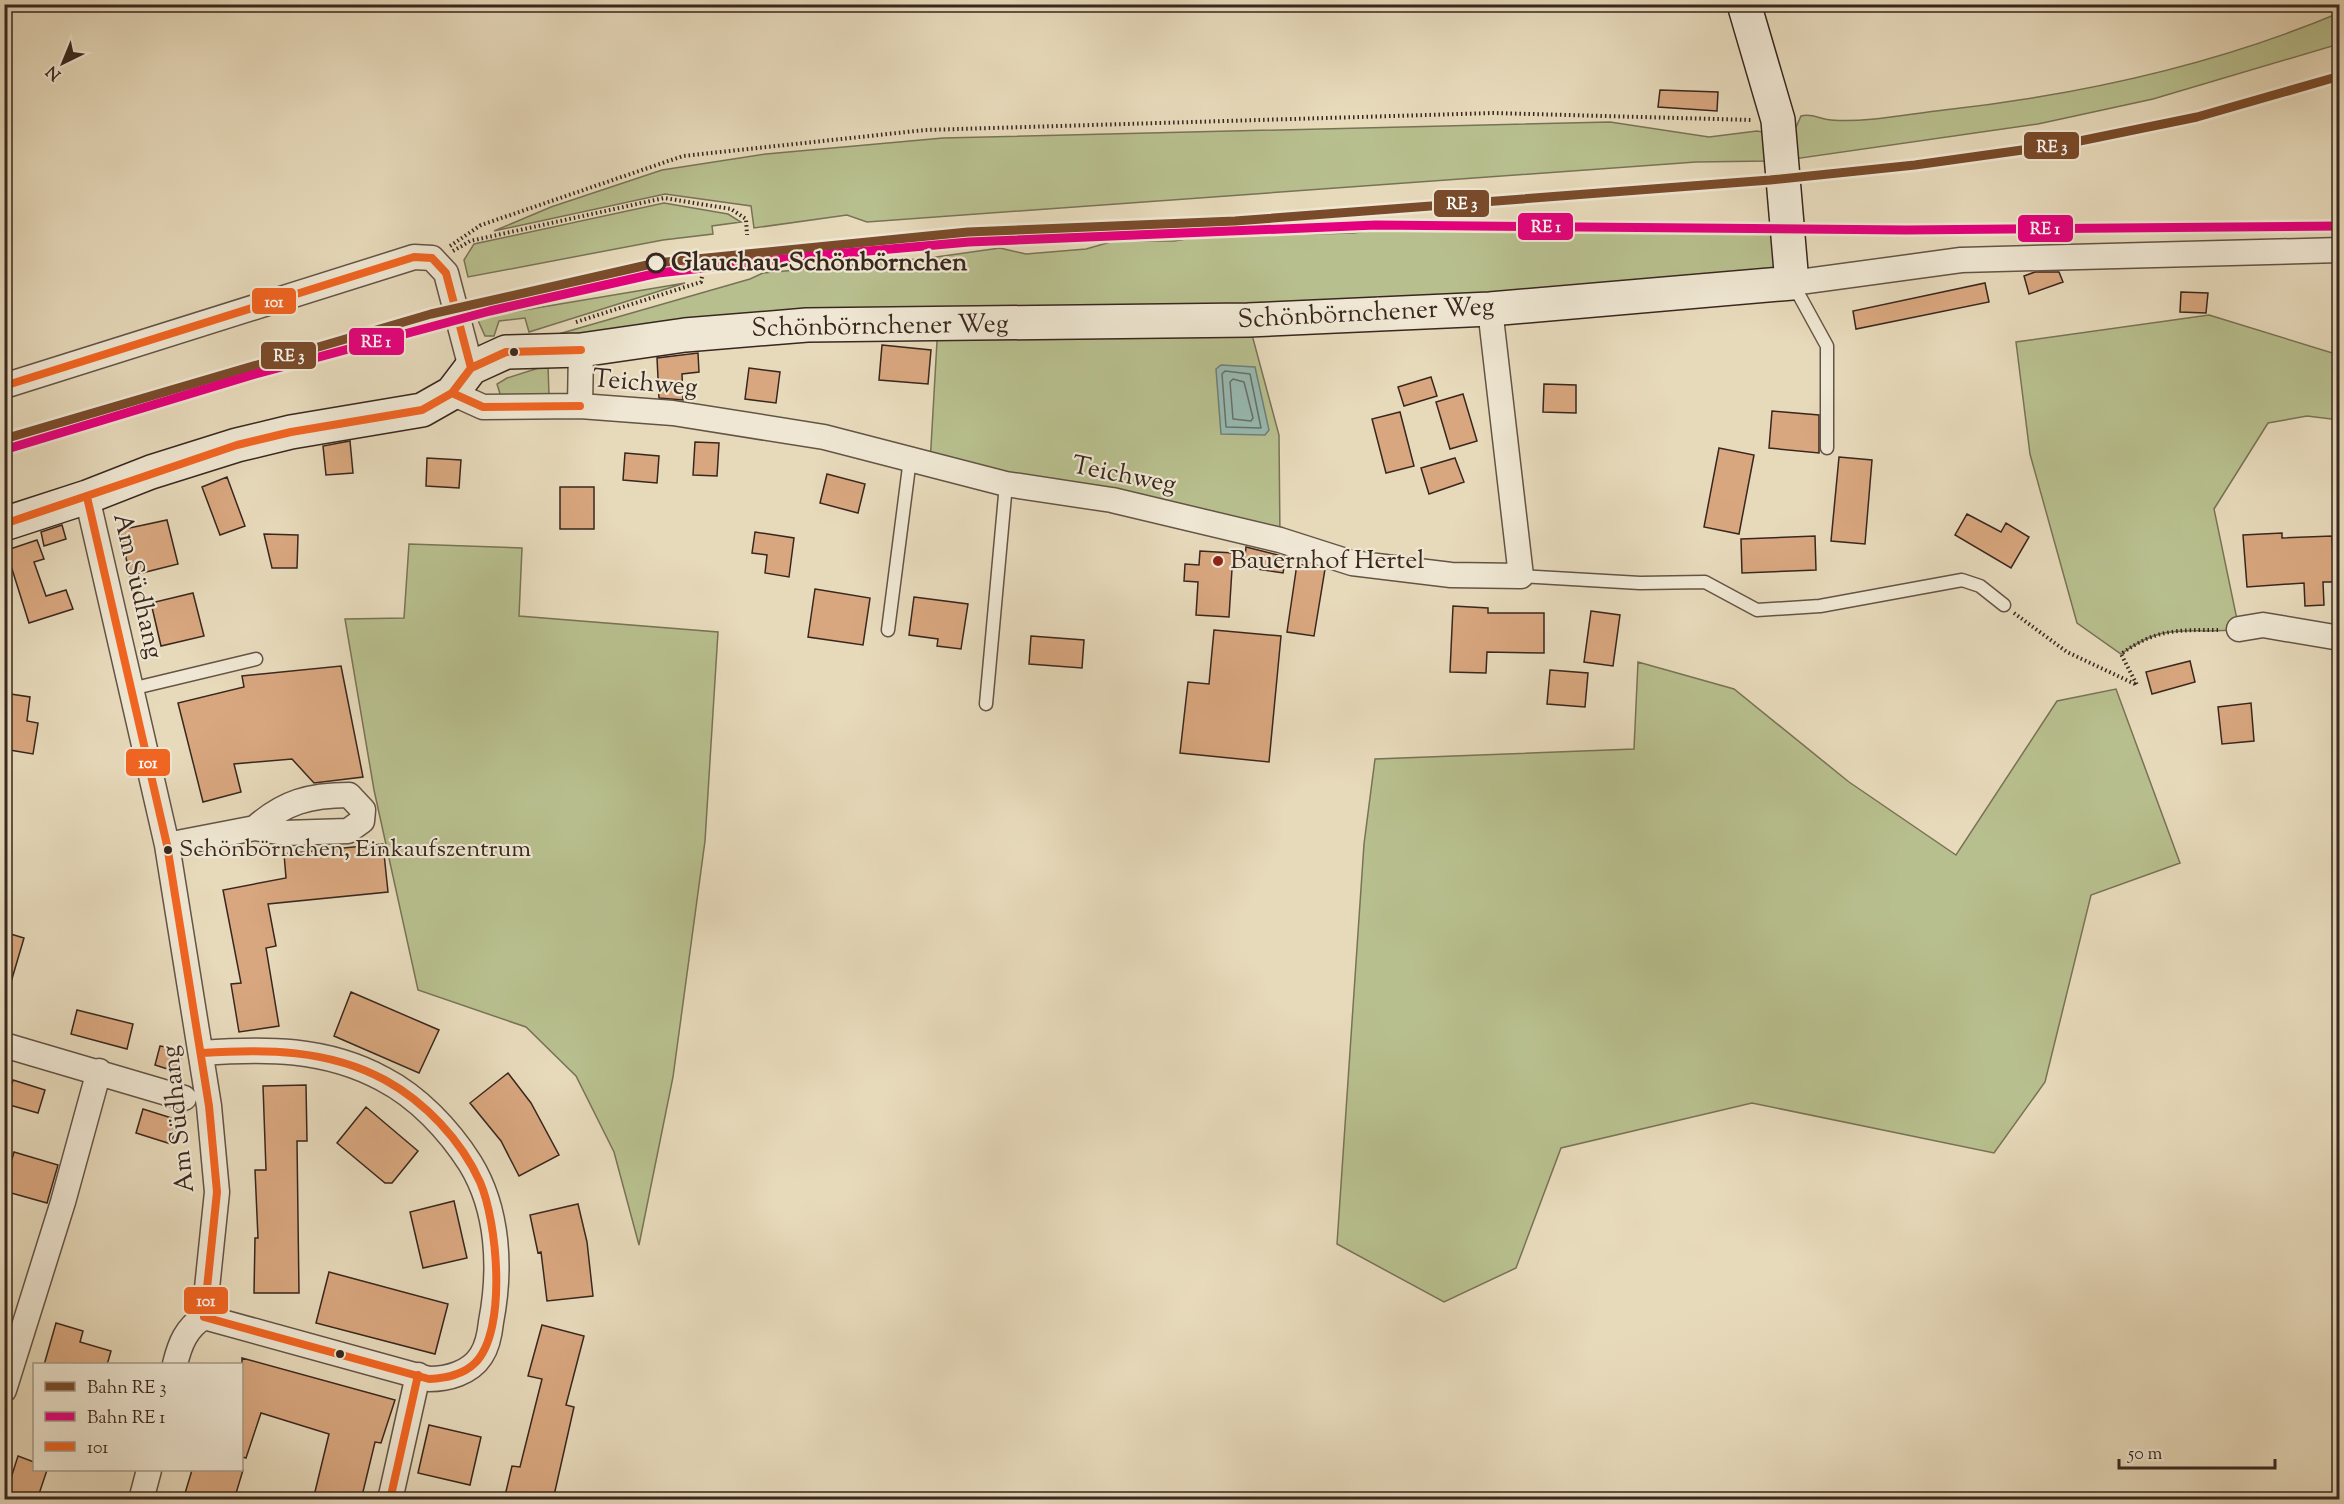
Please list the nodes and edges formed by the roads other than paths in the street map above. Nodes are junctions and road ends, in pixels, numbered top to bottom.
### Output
1 (1744, 4) edge
2 (2340, 250) edge
3 (1792, 283) junction
4 (1490, 309) junction
5 (574, 337) junction
6 (462, 380) junction
7 (4, 386) edge
8 (580, 406) junction
9 (1827, 448) dead end
10 (910, 459) junction
11 (1006, 484) junction
12 (87, 497) junction
13 (4, 524) edge
14 (1521, 576) junction
15 (2004, 605) road end
16 (2251, 627) road end
17 (888, 630) dead end
18 (2340, 638) edge
19 (256, 659) dead end
20 (131, 689) junction
21 (986, 704) dead end
22 (255, 828) dead end
23 (167, 845) junction
24 (4, 1045) edge
25 (202, 1053) junction
26 (99, 1071) junction
27 (184, 1098) dead end
28 (204, 1317) junction
29 (175, 1363) edge
30 (418, 1375) junction
31 (4, 1390) edge
32 (148, 1471) edge
33 (141, 1500) edge
34 (390, 1500) edge

1 - 3 street
2 - 3 street
3 - 4 street, Schönbörnchener Weg
3 - 9 lane
4 - 5 street, Schönbörnchener Weg
4 - 14 street
5 - 6 street, Schönbörnchener Weg
5 - 8 street
6 - 7 street
6 - 8 street, Teichweg
6 - 12 street, Schönbörnchener Weg
8 - 10 street, Teichweg
10 - 11 street, Teichweg
10 - 17 lane
11 - 14 street, Teichweg
11 - 21 lane
12 - 13 street, Schönbörnchener Weg
12 - 20 street, Am Südhang
14 - 15 lane
16 - 18 street
19 - 20 lane, Am Südhang
20 - 23 street, Am Südhang
22 - 23 street
23 - 25 street, Am Südhang
24 - 26 street
25 - 28 street, Am Südhang
25 - 30 street
26 - 27 street
26 - 31 street
28 - 29 street
28 - 30 street
30 - 34 street
32 - 33 street

